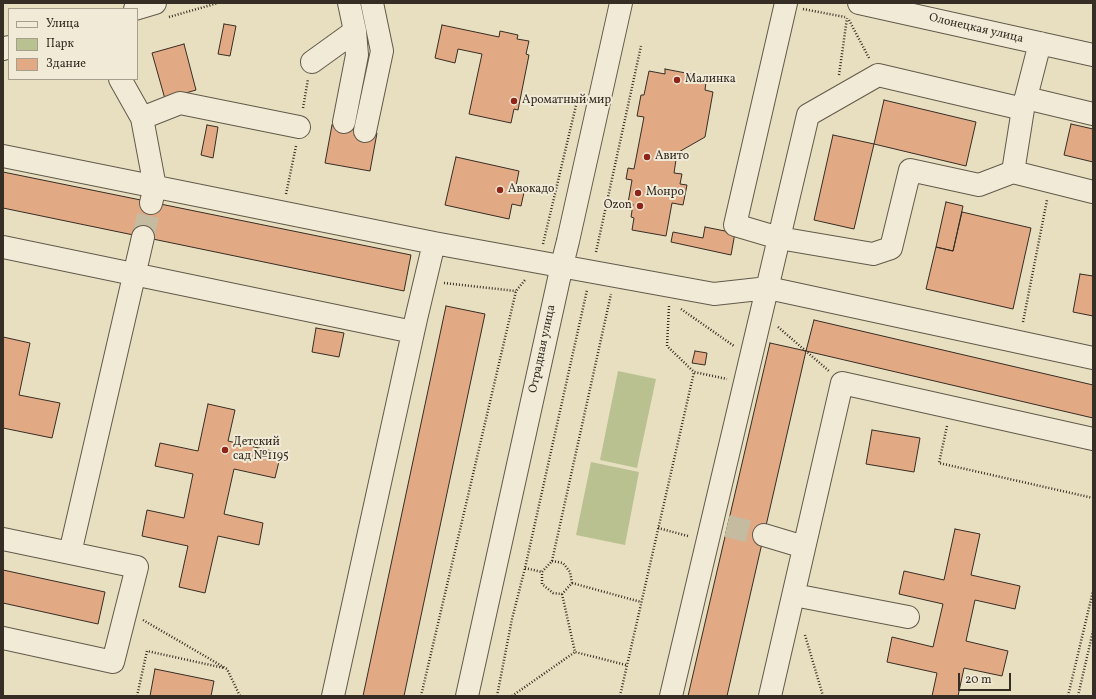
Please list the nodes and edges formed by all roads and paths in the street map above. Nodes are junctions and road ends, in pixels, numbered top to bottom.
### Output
1 (218, 3) edge
2 (349, 3) edge
3 (372, 3) edge
4 (621, 3) edge
5 (786, 4) edge
6 (138, 9) edge
7 (161, 10) edge
8 (853, 10) edge
9 (355, 31) junction
10 (1040, 43) junction
11 (641, 46) dead end
12 (1093, 55) edge
13 (312, 62) dead end
14 (878, 75) junction
15 (121, 80) edge
16 (578, 95) dead end
17 (836, 99) junction
18 (1024, 104) junction
19 (1093, 114) edge
20 (142, 118) junction
21 (344, 122) dead end
22 (299, 127) dead end
23 (365, 131) dead end
24 (3, 156) edge
25 (1013, 172) junction
26 (1051, 182) junction
27 (1093, 192) edge
28 (153, 195) junction
29 (143, 237) tunnel mouth
30 (780, 238) junction
31 (434, 243) junction
32 (3, 247) edge
33 (539, 261) junction
34 (562, 265) junction
35 (591, 271) junction
36 (134, 274) junction
37 (615, 275) junction
38 (425, 280) junction
39 (768, 288) junction
40 (516, 291) junction
41 (669, 301) dead end
42 (676, 306) dead end
43 (762, 312) junction
44 (413, 332) junction
45 (1020, 342) junction
46 (751, 357) junction
47 (1093, 358) edge
48 (694, 372) junction
49 (842, 383) junction
50 (745, 384) junction
51 (951, 408) junction
52 (1093, 439) edge
53 (1093, 498) edge
54 (658, 528) junction
55 (715, 530) junction
56 (764, 535) tunnel mouth
57 (3, 539) edge
58 (804, 547) junction
59 (70, 553) junction
60 (552, 562) junction
61 (525, 568) junction
62 (542, 572) junction
63 (572, 583) junction
64 (1093, 592) edge
65 (562, 594) junction
66 (794, 595) junction
67 (641, 602) junction
68 (126, 610) junction
69 (908, 617) dead end
70 (804, 631) dead end
71 (1093, 631) edge
72 (3, 638) edge
73 (575, 652) junction
74 (626, 665) junction
75 (227, 669) junction
76 (137, 696) edge
77 (240, 696) edge
78 (333, 696) edge
79 (421, 696) edge
80 (467, 696) edge
81 (497, 696) edge
82 (512, 696) edge
83 (620, 696) edge
84 (671, 696) edge
85 (770, 696) edge
86 (823, 696) edge
87 (1068, 696) edge
88 (1078, 696) edge

1 - 7 path
2 - 9 street
3 - 23 street
4 - 34 street, Отрадная улица
5 - 8 path
5 - 30 street
6 - 7 street
8 - 10 street, Олонецкая улица
8 - 14 path
8 - 17 path
9 - 13 street
9 - 21 street
10 - 12 street, Олонецкая улица
10 - 18 street
11 - 35 path
14 - 17 street
14 - 18 street
15 - 20 street
16 - 33 path
17 - 30 street
18 - 19 street
18 - 25 street
20 - 22 street
20 - 28 street
24 - 28 street
25 - 26 street
25 - 30 street
26 - 27 street
26 - 45 path
28 - 31 street
29 - 36 street
30 - 39 street
31 - 33 street
31 - 38 street
32 - 36 street
33 - 34 street
33 - 40 path
34 - 35 street
34 - 80 street, Отрадная улица
35 - 37 street
35 - 61 path
36 - 44 street
36 - 59 street
37 - 39 street
37 - 60 path
38 - 40 path
38 - 44 street
39 - 43 street
39 - 45 street
40 - 79 path
41 - 48 path
42 - 46 path
43 - 46 street
43 - 49 path
44 - 78 street
45 - 47 street
46 - 50 street
48 - 50 path
48 - 54 path
49 - 51 street
49 - 58 street
50 - 55 street
51 - 52 street
51 - 53 path
54 - 55 path
54 - 67 path
55 - 84 street
56 - 58 street
57 - 59 street
58 - 66 street
59 - 68 street
60 - 62 path
60 - 63 path
61 - 62 path
61 - 81 path
62 - 65 path
63 - 65 path
63 - 67 path
64 - 87 path
65 - 73 path
66 - 69 street
66 - 85 street
67 - 74 path
68 - 72 street
68 - 75 path
70 - 86 path
71 - 88 path
73 - 74 path
73 - 82 path
74 - 83 path
75 - 76 path
75 - 77 path

